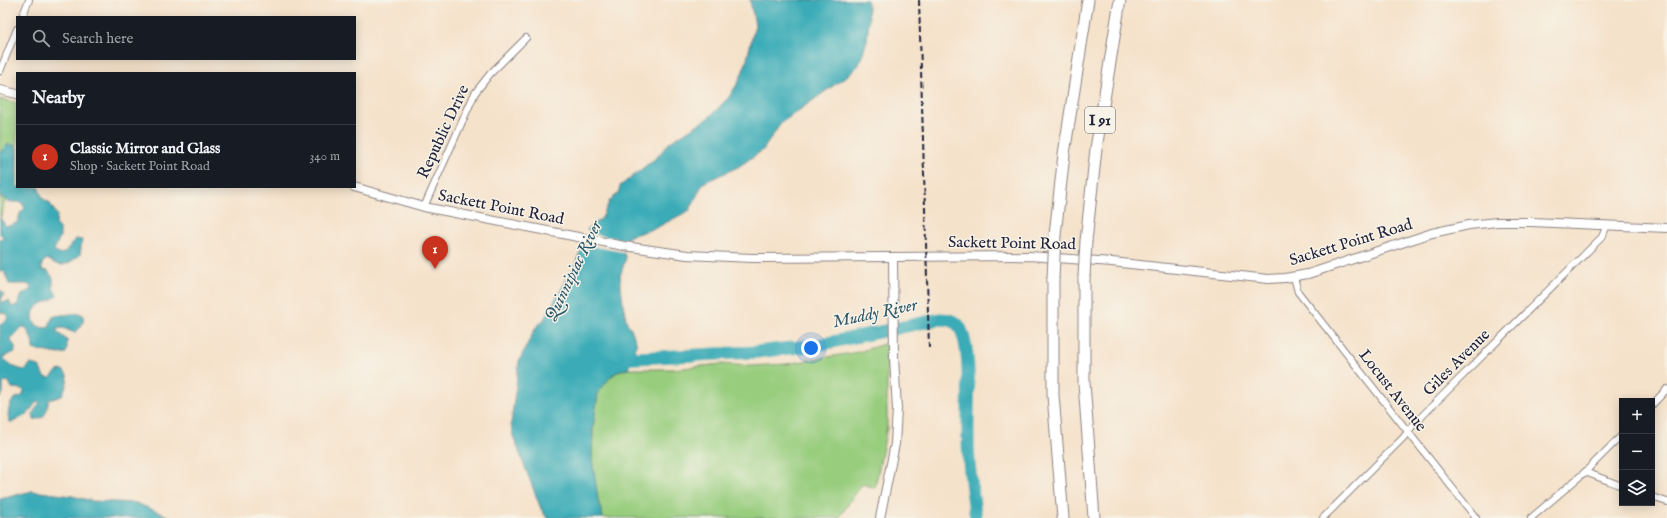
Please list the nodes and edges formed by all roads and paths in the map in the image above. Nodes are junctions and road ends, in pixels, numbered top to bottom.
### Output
1 (29, 0) edge
2 (1088, 0) edge
3 (1120, 0) edge
4 (22, 16) edge
5 (16, 31) edge
6 (526, 38) dead end
7 (0, 71) edge
8 (0, 90) edge
9 (16, 94) edge
10 (356, 188) edge
11 (424, 207) junction
12 (1607, 225) junction
13 (1667, 228) edge
14 (893, 257) junction
15 (1294, 277) junction
16 (1667, 389) edge
17 (1655, 401) edge
18 (1408, 432) junction
19 (1619, 438) edge
20 (1585, 472) junction
21 (1619, 485) edge
22 (1655, 498) edge
23 (1667, 502) edge
24 (880, 518) edge
25 (1063, 518) edge
26 (1094, 518) edge
27 (1323, 518) edge
28 (1476, 518) edge
29 (1531, 518) edge

1 - 4 street
2 - 25 highway, I 91, bridge
3 - 26 highway, I 91, bridge
5 - 7 street
6 - 11 street, Republic Drive
8 - 9 street
10 - 11 street, Sackett Point Road
11 - 14 street, Sackett Point Road
12 - 13 street, Sackett Point Road
12 - 15 street, Sackett Point Road
12 - 18 street, Giles Avenue
14 - 15 street, Sackett Point Road
14 - 24 street
15 - 18 street, Locust Avenue
16 - 17 street
18 - 27 street, Giles Avenue
18 - 28 street, Locust Avenue
19 - 20 street
20 - 21 street
20 - 29 street
22 - 23 street

